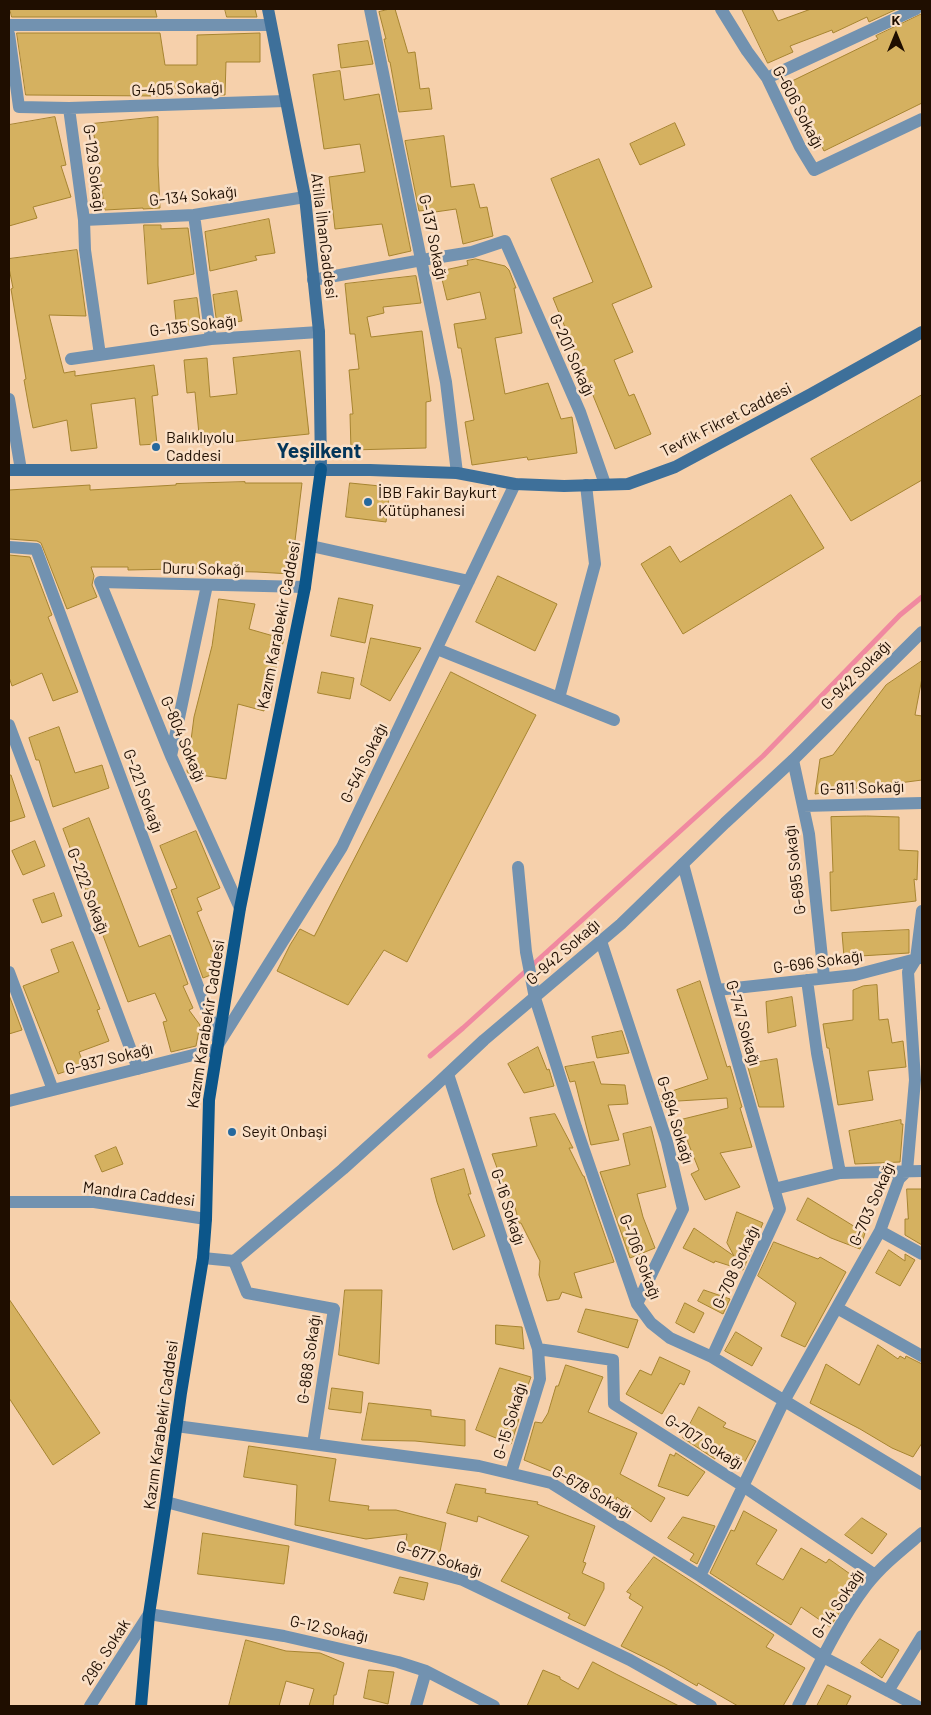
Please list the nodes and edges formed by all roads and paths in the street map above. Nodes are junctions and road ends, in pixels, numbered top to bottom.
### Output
1 (268, 9) edge
2 (370, 9) edge
3 (721, 9) edge
4 (916, 9) edge
5 (270, 25) junction
6 (9, 26) edge
7 (9, 34) edge
8 (767, 78) junction
9 (285, 101) junction
10 (70, 108) junction
11 (922, 119) edge
12 (305, 197) junction
13 (194, 215) junction
14 (84, 220) junction
15 (422, 260) junction
16 (313, 280) junction
17 (319, 332) junction
18 (922, 332) edge
19 (211, 339) junction
20 (100, 355) junction
21 (71, 359) dead end
22 (9, 399) edge
23 (321, 469) junction
24 (15, 470) edge
25 (457, 473) junction
26 (515, 484) junction
27 (605, 484) junction
28 (586, 485) junction
29 (311, 546) junction
30 (9, 547) edge
31 (469, 581) junction
32 (100, 582) joint
33 (207, 586) junction
34 (305, 587) junction
35 (922, 632) edge
36 (437, 649) junction
37 (559, 698) junction
38 (614, 720) dead end
39 (9, 724) edge
40 (172, 756) junction
41 (793, 760) junction
42 (922, 803) edge
43 (803, 806) junction
44 (684, 864) junction
45 (518, 867) dead end
46 (240, 908) junction
47 (922, 911) edge
48 (601, 942) junction
49 (919, 958) edge
50 (9, 972) edge
51 (824, 977) junction
52 (807, 980) junction
53 (717, 990) junction
54 (534, 992) junction
55 (218, 1046) junction
56 (138, 1069) junction
57 (448, 1074) junction
58 (918, 1080) edge
59 (53, 1090) junction
60 (9, 1101) edge
61 (907, 1171) junction
62 (922, 1171) edge
63 (840, 1173) junction
64 (774, 1189) junction
65 (9, 1202) edge
66 (206, 1219) junction
67 (880, 1231) junction
68 (922, 1254) edge
69 (203, 1258) junction
70 (234, 1261) junction
71 (637, 1304) junction
72 (838, 1308) junction
73 (538, 1349) junction
74 (922, 1356) edge
75 (712, 1358) junction
76 (784, 1401) junction
77 (176, 1426) junction
78 (313, 1444) junction
79 (511, 1473) junction
80 (922, 1484) edge
81 (743, 1486) junction
82 (166, 1502) junction
83 (922, 1533) edge
84 (875, 1575) junction
85 (700, 1576) junction
86 (149, 1614) junction
87 (922, 1636) edge
88 (823, 1657) junction
89 (426, 1671) junction
90 (888, 1692) junction
91 (90, 1706) edge
92 (142, 1706) edge
93 (416, 1706) edge
94 (494, 1706) edge
95 (711, 1706) edge
96 (798, 1706) edge
97 (917, 1706) edge

1 - 5 main road, Atilla İlhanCaddesi
2 - 15 street, G-137 Sokağı
3 - 8 street, G-606 Sokağı
4 - 8 street
5 - 6 street
5 - 9 main road, Atilla İlhanCaddesi
7 - 10 street, G-129 Sokağı
8 - 11 street, G-606 Sokağı
9 - 10 street, G-405 Sokağı
9 - 12 main road, Atilla İlhanCaddesi
10 - 14 street, G-129 Sokağı
12 - 13 street, G-134 Sokağı
12 - 16 main road, Atilla İlhanCaddesi
13 - 14 street, G-134 Sokağı
13 - 19 street
14 - 20 street, G-129 Sokağı
15 - 16 street
15 - 25 street, G-137 Sokağı
15 - 27 street, G-201 Sokağı
16 - 17 main road, Atilla İlhanCaddesi
17 - 19 street, G-135 Sokağı
17 - 23 main road, Atilla İlhanCaddesi
18 - 27 main road, Tevfik Fikret Caddesi
19 - 20 street, G-135 Sokağı
20 - 21 street, G-135 Sokağı
22 - 24 street
23 - 24 main road, Tevfik Fikret Caddesi
23 - 25 main road, Tevfik Fikret Caddesi
23 - 29 main road, Kazım Karabekir Caddesi
25 - 26 main road, Tevfik Fikret Caddesi
26 - 28 main road, Tevfik Fikret Caddesi
26 - 31 street, G-541 Sokağı
27 - 28 main road, Tevfik Fikret Caddesi
28 - 37 street
29 - 31 street
29 - 34 main road, Kazım Karabekir Caddesi
30 - 55 street, G-221 Sokağı
31 - 36 street, G-541 Sokağı
32 - 33 street, Duru Sokağı
32 - 40 street, G-804 Sokağı
33 - 34 street, Duru Sokağı
33 - 40 street
34 - 46 main road, Kazım Karabekir Caddesi
35 - 41 street, G-942 Sokağı
36 - 37 street
36 - 55 street, G-541 Sokağı
37 - 38 street
39 - 56 street, G-222 Sokağı
40 - 46 street, G-804 Sokağı
41 - 43 street, G-695 Sokağı
41 - 44 street, G-942 Sokağı
42 - 43 street, G-811 Sokağı
43 - 51 street, G-695 Sokağı
44 - 48 street, G-942 Sokağı
44 - 53 street, G-747 Sokağı
45 - 54 street, G-706 Sokağı
46 - 55 main road, Kazım Karabekir Caddesi
47 - 49 street, G-703 Sokağı
48 - 54 street, G-942 Sokağı
48 - 71 street, G-694 Sokağı
49 - 51 street, G-696 Sokağı
49 - 58 street, G-703 Sokağı
50 - 59 street
51 - 52 street, G-696 Sokağı
52 - 53 street, G-696 Sokağı
52 - 63 street
53 - 64 street, G-747 Sokağı
54 - 57 street, G-942 Sokağı
54 - 71 street, G-706 Sokağı
55 - 56 street, G-937 Sokağı
55 - 66 main road, Kazım Karabekir Caddesi
56 - 59 street, G-937 Sokağı
57 - 70 street, G-942 Sokağı
57 - 73 street, G-16 Sokağı
58 - 61 street, G-703 Sokağı
59 - 60 street, G-937 Sokağı
61 - 62 street
61 - 63 street
61 - 67 street, G-703 Sokağı
63 - 64 street
64 - 75 street, G-708 Sokağı
65 - 66 street, Mandıra Caddesi
66 - 69 main road, Kazım Karabekir Caddesi
67 - 68 street
67 - 72 street, G-703 Sokağı
69 - 70 street
69 - 77 main road, Kazım Karabekir Caddesi
70 - 78 street, G-868 Sokağı
71 - 75 street, G-706 Sokağı
72 - 74 street
72 - 76 street, G-703 Sokağı
73 - 79 street, G-15 Sokağı
73 - 81 street, G-707 Sokağı
75 - 76 street, G-706 Sokağı
76 - 80 street, G-706 Sokağı
76 - 81 street, G-703 Sokağı
77 - 78 street, G-678 Sokağı
77 - 82 main road, Kazım Karabekir Caddesi
78 - 79 street, G-678 Sokağı
79 - 85 street, G-678 Sokağı
81 - 84 street, G-707 Sokağı
81 - 85 street, G-703 Sokağı
82 - 86 main road, Kazım Karabekir Caddesi
82 - 95 street, G-677 Sokağı
83 - 84 street, G-14 Sokağı
84 - 88 street, G-14 Sokağı
85 - 88 street, G-678 Sokağı
86 - 89 street, G-12 Sokağı
86 - 91 street, 296. Sokak
86 - 92 main road, Kazım Karabekir Caddesi
87 - 90 street
88 - 90 street, G-678 Sokağı
88 - 96 street, G-14 Sokağı
89 - 93 street
89 - 94 street, G-12 Sokağı
90 - 97 street, G-678 Sokağı

